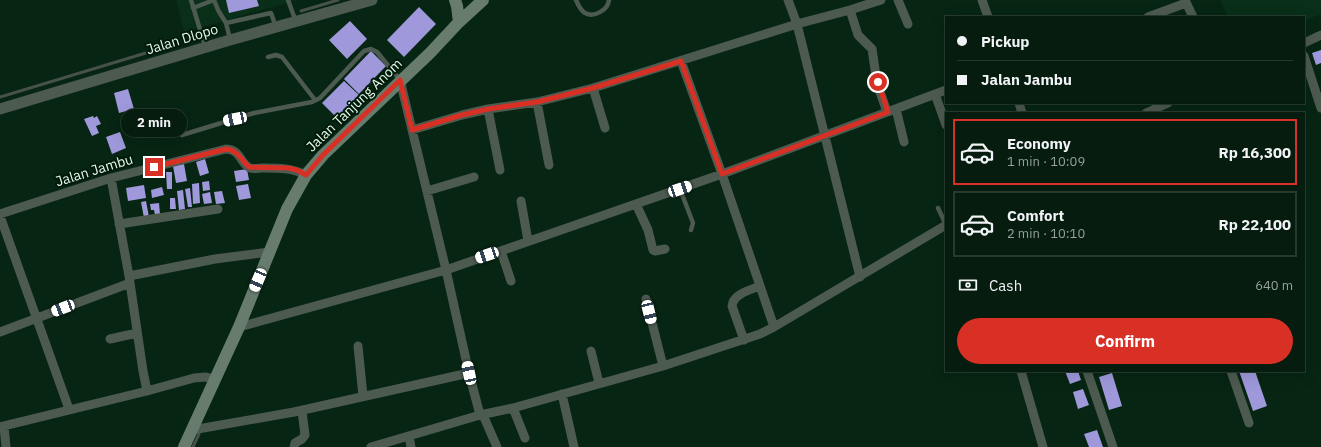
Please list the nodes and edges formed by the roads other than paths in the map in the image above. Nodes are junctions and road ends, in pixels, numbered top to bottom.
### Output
1 (191, 0) edge
2 (214, 0) edge
3 (288, 0) edge
4 (372, 0) edge
5 (455, 0) edge
6 (483, 0) edge
7 (576, 0) edge
8 (609, 0) edge
9 (788, 0) edge
10 (881, 0) edge
11 (898, 0) edge
12 (982, 0) edge
13 (1186, 2) edge
14 (193, 8) junction
15 (850, 10) junction
16 (988, 16) edge
17 (1151, 16) edge
18 (1193, 16) edge
19 (296, 22) junction
20 (459, 22) junction
21 (226, 23) junction
22 (275, 24) junction
23 (797, 24) junction
24 (908, 24) dead end
25 (1321, 35) edge
26 (230, 40) junction
27 (1305, 43) edge
28 (205, 48) junction
29 (268, 57) dead end
30 (1305, 59) edge
31 (681, 61) junction
32 (400, 80) junction
33 (593, 88) junction
34 (945, 90) edge
35 (935, 94) junction
36 (315, 100) junction
37 (537, 102) junction
38 (1166, 104) edge
39 (1321, 108) edge
40 (0, 109) edge
41 (488, 109) junction
42 (892, 110) junction
43 (1148, 112) edge
44 (945, 122) edge
45 (605, 128) dead end
46 (412, 130) junction
47 (182, 135) dead end
48 (825, 135) junction
49 (904, 142) dead end
50 (549, 165) dead end
51 (500, 170) dead end
52 (722, 174) junction
53 (306, 175) junction
54 (111, 178) junction
55 (474, 178) dead end
56 (680, 189) junction
57 (427, 191) junction
58 (521, 201) dead end
59 (636, 204) junction
60 (938, 208) dead end
61 (218, 210) dead end
62 (0, 215) edge
63 (945, 223) edge
64 (119, 224) junction
65 (945, 226) edge
66 (691, 230) dead end
67 (528, 241) junction
68 (665, 249) dead end
69 (501, 251) junction
70 (269, 252) junction
71 (446, 270) junction
72 (860, 276) junction
73 (129, 280) junction
74 (511, 282) dead end
75 (760, 286) junction
76 (646, 299) dead end
77 (36, 319) junction
78 (239, 327) junction
79 (774, 327) junction
80 (0, 332) edge
81 (137, 332) junction
82 (110, 339) dead end
83 (744, 340) junction
84 (358, 346) dead end
85 (591, 351) dead end
86 (663, 366) junction
87 (1021, 372) edge
88 (1087, 372) edge
89 (1231, 372) edge
90 (469, 373) junction
91 (215, 379) junction
92 (599, 383) junction
93 (147, 391) junction
94 (562, 394) junction
95 (363, 396) junction
96 (513, 408) junction
97 (69, 409) junction
98 (302, 411) junction
99 (482, 415) junction
100 (1249, 423) dead end
101 (2, 426) edge
102 (192, 430) junction
103 (409, 436) junction
104 (525, 438) dead end
105 (6, 447) edge
106 (184, 447) edge
107 (294, 447) edge
108 (371, 447) edge
109 (411, 447) edge
110 (497, 447) edge
111 (574, 447) edge
112 (1044, 447) edge
113 (1113, 447) edge

1 - 14 lane
2 - 14 lane
2 - 21 lane
3 - 19 lane
4 - 19 street, Jalan Dlopo
5 - 20 main road
6 - 20 main road, Jalan Tanjung Anom
7 - 8 lane
9 - 23 street
10 - 15 street
11 - 24 street
12 - 16 street
13 - 17 street
13 - 18 street
14 - 28 lane
15 - 23 street
15 - 42 street
19 - 22 street, Jalan Dlopo
20 - 32 main road, Jalan Tanjung Anom
21 - 22 lane
21 - 26 lane
22 - 26 street, Jalan Dlopo
23 - 31 street
23 - 48 street
25 - 27 street
26 - 28 street, Jalan Dlopo
28 - 40 street, Jalan Dlopo
29 - 36 lane
30 - 39 street
31 - 33 street
31 - 52 street
32 - 36 lane
32 - 46 street
32 - 53 main road, Jalan Tanjung Anom
33 - 37 street
33 - 45 street
34 - 35 street
35 - 42 street
35 - 44 street
36 - 47 lane
37 - 41 street
37 - 50 street
38 - 43 street
41 - 46 street
41 - 51 street
42 - 48 street
42 - 49 street
46 - 57 street
48 - 52 street
48 - 72 street
52 - 56 street
52 - 75 street
53 - 54 street, Jalan Jambu
53 - 70 main road, Jalan Tanjung Anom
54 - 62 street, Jalan Jambu
54 - 64 street
55 - 57 street
56 - 59 street
56 - 66 lane
57 - 71 street
58 - 67 street
59 - 67 street
59 - 68 street
60 - 63 lane
61 - 64 street
62 - 77 street
64 - 73 street
65 - 72 street
67 - 69 street
69 - 71 street
69 - 74 street
70 - 73 street
70 - 78 main road, Jalan Tanjung Anom
71 - 78 street
71 - 90 street
72 - 79 street
73 - 77 street
73 - 81 street
75 - 79 street
75 - 83 street
76 - 86 street
77 - 80 street
77 - 97 street
78 - 91 main road, Jalan Tanjung Anom
79 - 83 street
81 - 82 street
81 - 93 street
83 - 86 street
84 - 95 street
85 - 92 street
86 - 92 street
87 - 112 street
88 - 113 street
89 - 100 street
90 - 95 street
90 - 99 street
91 - 93 street
91 - 102 main road, Jalan Tanjung Anom
92 - 94 street
93 - 97 street
94 - 96 street
94 - 111 street
95 - 98 street
96 - 99 street
96 - 104 street
97 - 101 street
98 - 102 street
98 - 107 street
99 - 103 street
99 - 110 street
101 - 105 street
102 - 106 main road, Jalan Tanjung Anom
103 - 108 street
103 - 109 street

